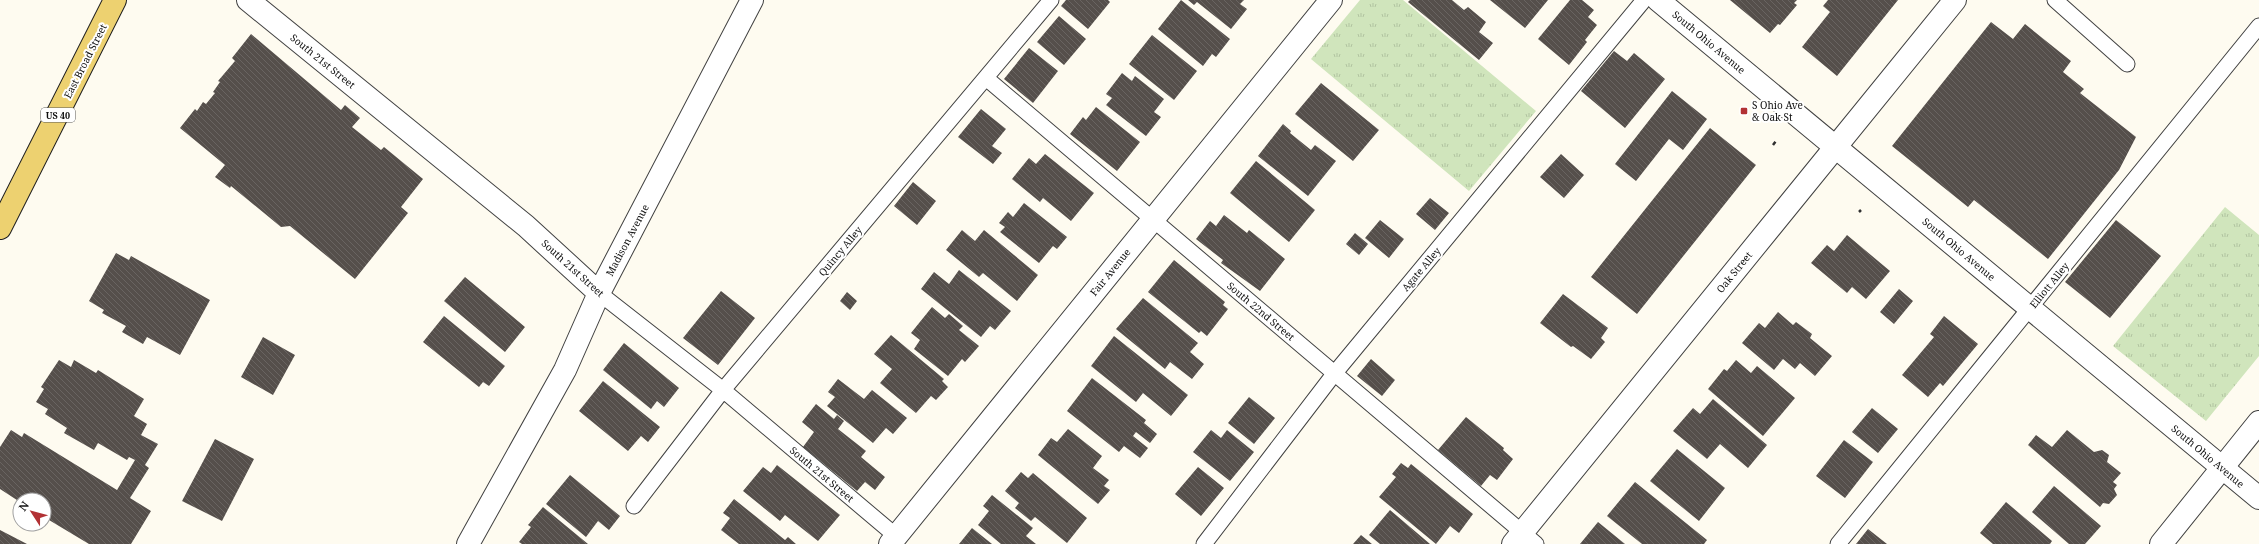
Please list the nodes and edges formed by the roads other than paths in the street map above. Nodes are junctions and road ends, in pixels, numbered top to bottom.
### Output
1 (248, 0) edge
2 (752, 0) edge
3 (1051, 0) edge
4 (1331, 0) edge
5 (1644, 0) edge
6 (1658, 0) edge
7 (1955, 0) edge
8 (2055, 0) edge
9 (114, 1) edge
10 (2259, 26) edge
11 (2127, 64) dead end
12 (986, 78) junction
13 (1836, 147) junction
14 (1152, 220) junction
15 (1, 222) edge
16 (600, 293) junction
17 (2030, 308) junction
18 (1334, 374) junction
19 (723, 390) junction
20 (2259, 422) edge
21 (2222, 468) junction
22 (2259, 498) edge
23 (634, 506) dead end
24 (893, 540) edge
25 (1524, 540) edge
26 (468, 544) edge
27 (1204, 544) edge
28 (1838, 544) edge
29 (2161, 544) edge

1 - 16 street, South 21st Street
2 - 16 street, Madison Avenue
3 - 12 lane, Quincy Alley
4 - 14 street, Fair Avenue
5 - 18 lane, Agate Alley
6 - 13 street, South Ohio Avenue
7 - 13 street, Oak Street
8 - 11 lane
9 - 15 main road, East Broad Street / US 40
10 - 17 lane, Elliott Alley
12 - 14 lane, South 22nd Street
12 - 19 lane, Quincy Alley
13 - 17 street, South Ohio Avenue
13 - 25 street, Oak Street
14 - 18 lane, South 22nd Street
14 - 24 street, Fair Avenue
16 - 19 lane, South 21st Street
16 - 26 street, Madison Avenue
17 - 21 street, South Ohio Avenue
17 - 28 lane, Elliott Alley
18 - 25 lane, South 22nd Street
18 - 27 lane, Agate Alley
19 - 23 lane, Quincy Alley
19 - 24 lane, South 21st Street
20 - 21 street
21 - 22 street, South Ohio Avenue
21 - 29 street

